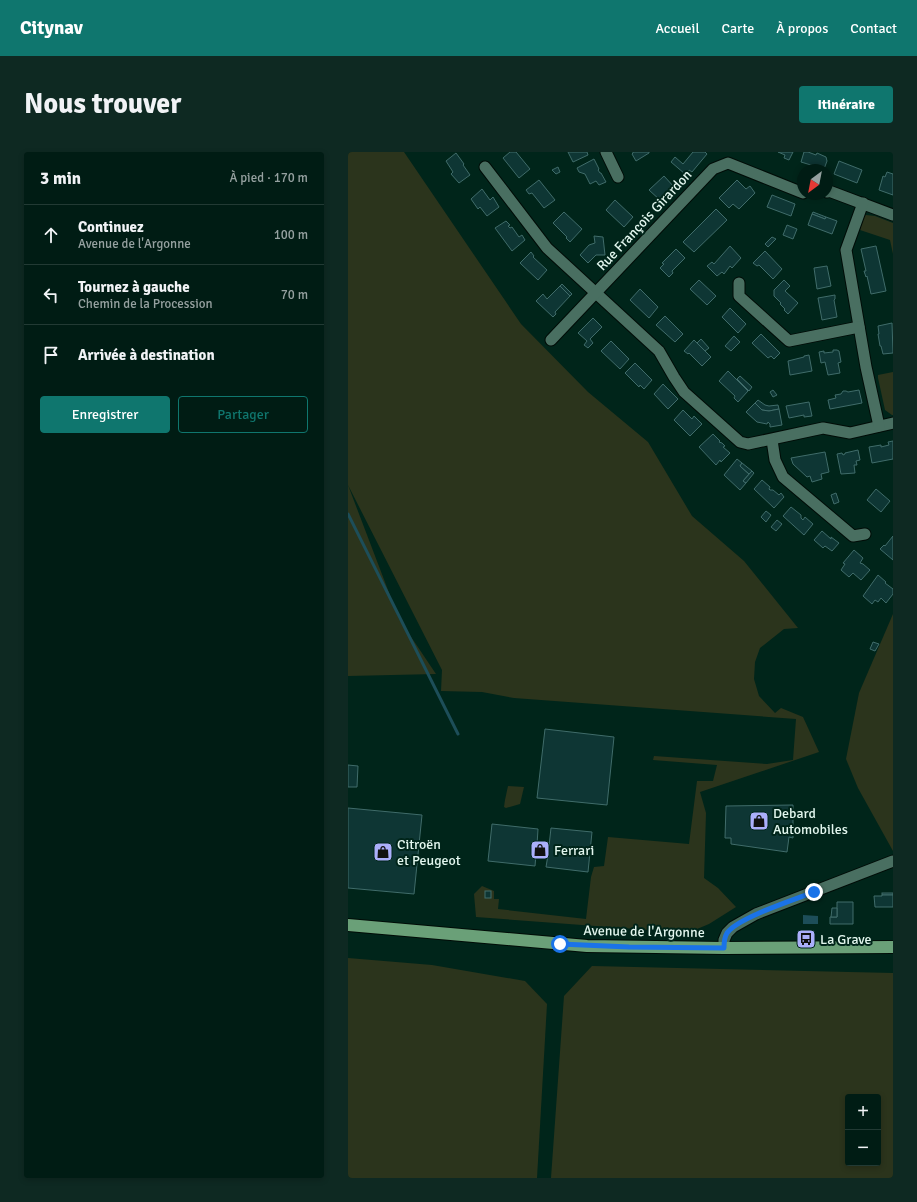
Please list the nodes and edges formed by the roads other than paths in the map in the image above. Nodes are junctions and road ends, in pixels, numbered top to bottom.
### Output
1 (606, 152) edge
2 (485, 167) dead end
3 (618, 177) dead end
4 (797, 191) edge
5 (833, 192) edge
6 (863, 203) junction
7 (893, 214) edge
8 (739, 283) dead end
9 (597, 293) junction
10 (859, 327) junction
11 (551, 340) dead end
12 (893, 423) edge
13 (879, 426) junction
14 (772, 440) junction
15 (865, 534) dead end
16 (893, 861) edge
17 (348, 924) edge
18 (893, 947) edge
19 (724, 948) junction

1 - 3 street
2 - 9 street
4 - 9 street, Rue François Girardon
5 - 6 street
6 - 7 street
6 - 10 street
8 - 10 street
9 - 11 street, Rue François Girardon
9 - 14 street, Rue François Girardon
10 - 13 street
12 - 13 street, Rue François Girardon
13 - 14 street, Rue François Girardon
14 - 15 street
16 - 19 street
17 - 19 main road, Avenue de l'Argonne
18 - 19 main road, Avenue de l'Argonne

